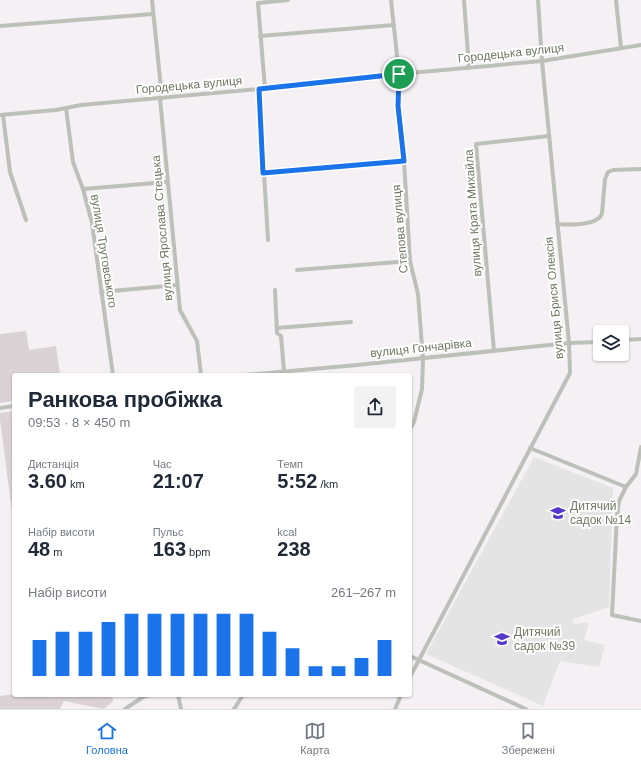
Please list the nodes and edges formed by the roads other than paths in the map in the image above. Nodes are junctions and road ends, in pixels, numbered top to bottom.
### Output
1 (152, 0) edge
2 (288, 0) edge
3 (391, 0) edge
4 (464, 0) edge
5 (538, 0) edge
6 (616, 0) edge
7 (153, 14) junction
8 (394, 25) junction
9 (0, 26) edge
10 (260, 36) junction
11 (641, 45) edge
12 (620, 48) junction
13 (542, 61) junction
14 (470, 68) junction
15 (399, 74) junction
16 (259, 89) junction
17 (265, 89) junction
18 (161, 98) junction
19 (66, 108) junction
20 (2, 115) edge
21 (549, 136) junction
22 (404, 161) junction
23 (641, 169) edge
24 (263, 173) junction
25 (167, 182) junction
26 (84, 188) junction
27 (26, 220) dead end
28 (557, 224) junction
29 (268, 240) dead end
30 (410, 261) junction
31 (297, 270) dead end
32 (177, 284) junction
33 (275, 290) dead end
34 (102, 292) junction
35 (351, 322) dead end
36 (277, 328) junction
37 (641, 339) edge
38 (629, 340) edge
39 (593, 342) edge
40 (569, 343) junction
41 (494, 351) junction
42 (423, 359) junction
43 (284, 371) junction
44 (113, 373) edge
45 (201, 373) edge
46 (271, 373) edge
47 (12, 406) edge
48 (0, 408) edge
49 (412, 426) edge
50 (641, 447) edge
51 (530, 448) junction
52 (626, 487) junction
53 (641, 621) edge
54 (412, 657) edge
55 (418, 659) junction
56 (412, 672) edge
57 (143, 697) edge
58 (178, 697) edge
59 (242, 697) edge
60 (401, 697) edge
61 (125, 709) edge
62 (181, 709) edge
63 (234, 709) edge
64 (395, 709) edge
65 (526, 709) edge

1 - 7 street, вулиця Ярослава Стецька
2 - 10 street
3 - 8 street, Степова вулиця
4 - 14 street
5 - 13 street, вулиця Брися Олексія
6 - 12 street
7 - 9 street
7 - 18 street, вулиця Ярослава Стецька
8 - 10 street
8 - 15 street, Степова вулиця
10 - 17 street
11 - 12 street, Городецька вулиця
12 - 13 street, Городецька вулиця
13 - 14 street, Городецька вулиця
13 - 21 street, вулиця Брися Олексія
14 - 15 street, Городецька вулиця
15 - 17 street, Городецька вулиця
15 - 22 street, Степова вулиця
16 - 17 street, Городецька вулиця
16 - 18 street, Городецька вулиця
16 - 24 street
18 - 19 street, Городецька вулиця
18 - 25 street, вулиця Ярослава Стецька
19 - 20 street, Городецька вулиця
19 - 26 street, вулиця Трутовського
20 - 27 street
21 - 28 street, вулиця Брися Олексія
21 - 41 street, вулиця Крата Михайла
22 - 24 street
22 - 30 street, Степова вулиця
23 - 28 street
24 - 29 street
25 - 26 street
25 - 32 street, вулиця Ярослава Стецька
26 - 34 street, вулиця Трутовського
28 - 40 street, вулиця Брися Олексія
30 - 31 street
30 - 42 street, Степова вулиця
32 - 34 street
32 - 45 street, вулиця Ярослава Стецька
33 - 36 street
34 - 44 street, вулиця Трутовського
35 - 36 street
36 - 43 street
37 - 38 street
39 - 40 street, вулиця Гончарівка
40 - 41 street, вулиця Гончарівка
40 - 51 street, вулиця Брися Олексія
41 - 42 street, вулиця Гончарівка
42 - 43 street, вулиця Гончарівка
42 - 49 street, Степова вулиця
43 - 46 street, вулиця Гончарівка
47 - 48 street
50 - 52 street
51 - 52 street
51 - 55 street, вулиця Брися Олексія
52 - 53 street
54 - 55 street
55 - 56 street, вулиця Брися Олексія
55 - 65 street
57 - 61 street
58 - 62 street
59 - 63 street
60 - 64 street

